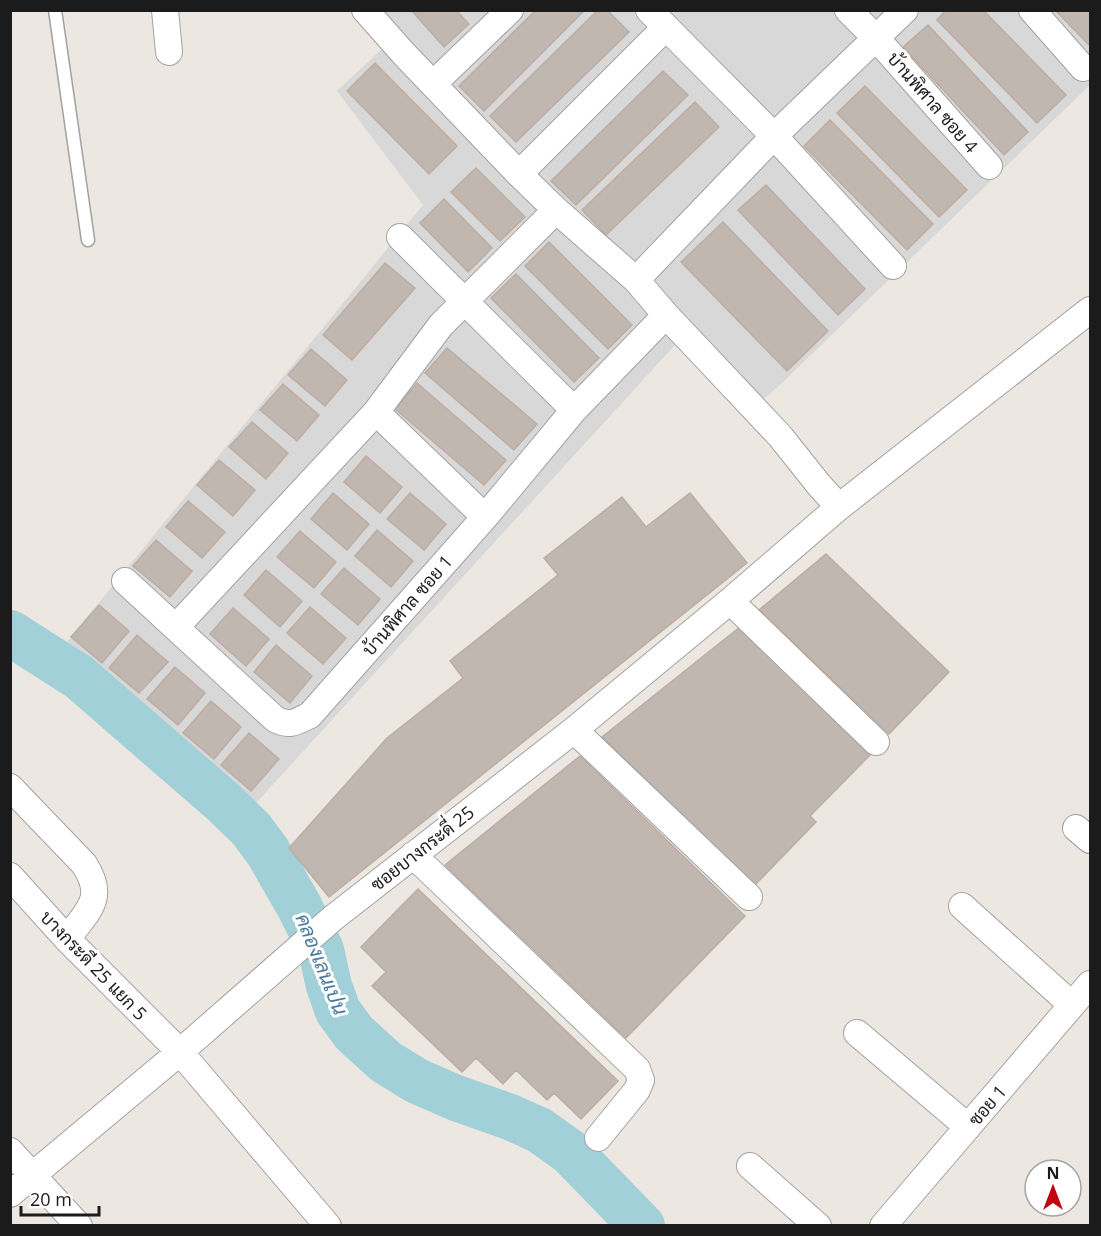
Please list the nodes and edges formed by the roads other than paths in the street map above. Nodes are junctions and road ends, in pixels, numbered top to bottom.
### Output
1 (55, 10) edge
2 (165, 10) edge
3 (365, 10) edge
4 (510, 10) edge
5 (848, 10) edge
6 (905, 10) edge
7 (1032, 10) edge
8 (658, 19) edge
9 (876, 38) junction
10 (169, 52) dead end
11 (1083, 68) dead end
12 (433, 84) junction
13 (774, 136) junction
14 (989, 166) dead end
15 (519, 174) junction
16 (556, 210) junction
17 (400, 237) dead end
18 (88, 240) dead end
19 (894, 266) dead end
20 (636, 280) junction
21 (465, 301) junction
22 (1090, 310) edge
23 (666, 315) junction
24 (574, 410) junction
25 (376, 412) junction
26 (839, 507) junction
27 (484, 517) junction
28 (125, 581) dead end
29 (730, 601) junction
30 (176, 627) junction
31 (574, 730) junction
32 (876, 742) dead end
33 (10, 787) edge
34 (412, 855) junction
35 (10, 876) edge
36 (749, 897) dead end
37 (962, 906) dead end
38 (67, 939) junction
39 (1090, 984) edge
40 (1072, 1005) junction
41 (857, 1033) dead end
42 (180, 1052) junction
43 (968, 1127) junction
44 (598, 1138) dead end
45 (10, 1151) edge
46 (750, 1166) dead end
47 (32, 1174) junction
48 (10, 1194) edge
49 (79, 1226) edge
50 (328, 1226) edge
51 (818, 1226) edge
52 (883, 1226) edge

1 - 18 lane
2 - 10 street
3 - 12 street
4 - 12 street
5 - 9 street, บ้านพิศาล ซอย 4
6 - 9 street
7 - 11 street
8 - 13 street
8 - 15 street
9 - 13 street
9 - 14 street, บ้านพิศาล ซอย 4
12 - 15 street
13 - 19 street
13 - 20 street
15 - 16 street
16 - 20 street
16 - 21 street
17 - 21 street
20 - 23 street
21 - 24 street
21 - 25 street
22 - 26 street, ซอยบางกระดี่ 25
23 - 24 street, บ้านพิศาล ซอย 1
23 - 26 street
24 - 27 street, บ้านพิศาล ซอย 1
25 - 27 street
25 - 30 street
26 - 29 street, ซอยบางกระดี่ 25
27 - 30 street, บ้านพิศาล ซอย 1
28 - 30 street, บ้านพิศาล ซอย 1
29 - 31 street, ซอยบางกระดี่ 25
29 - 32 street
31 - 34 street, ซอยบางกระดี่ 25
31 - 36 street
33 - 38 street
34 - 42 street, ซอยบางกระดี่ 25
34 - 44 street
35 - 38 street, บางกระดี 25 แยก 5
37 - 40 street
38 - 42 street, บางกระดี 25 แยก 5
39 - 40 street, ซอย 1
40 - 43 street, ซอย 1
41 - 43 street
42 - 47 street, ซอยบางกระดี่ 25
42 - 50 street, บางกระดี 25 แยก 5
43 - 52 street, ซอย 1
45 - 47 street
46 - 51 street
47 - 48 street, ซอยบางกระดี่ 25
47 - 49 street

